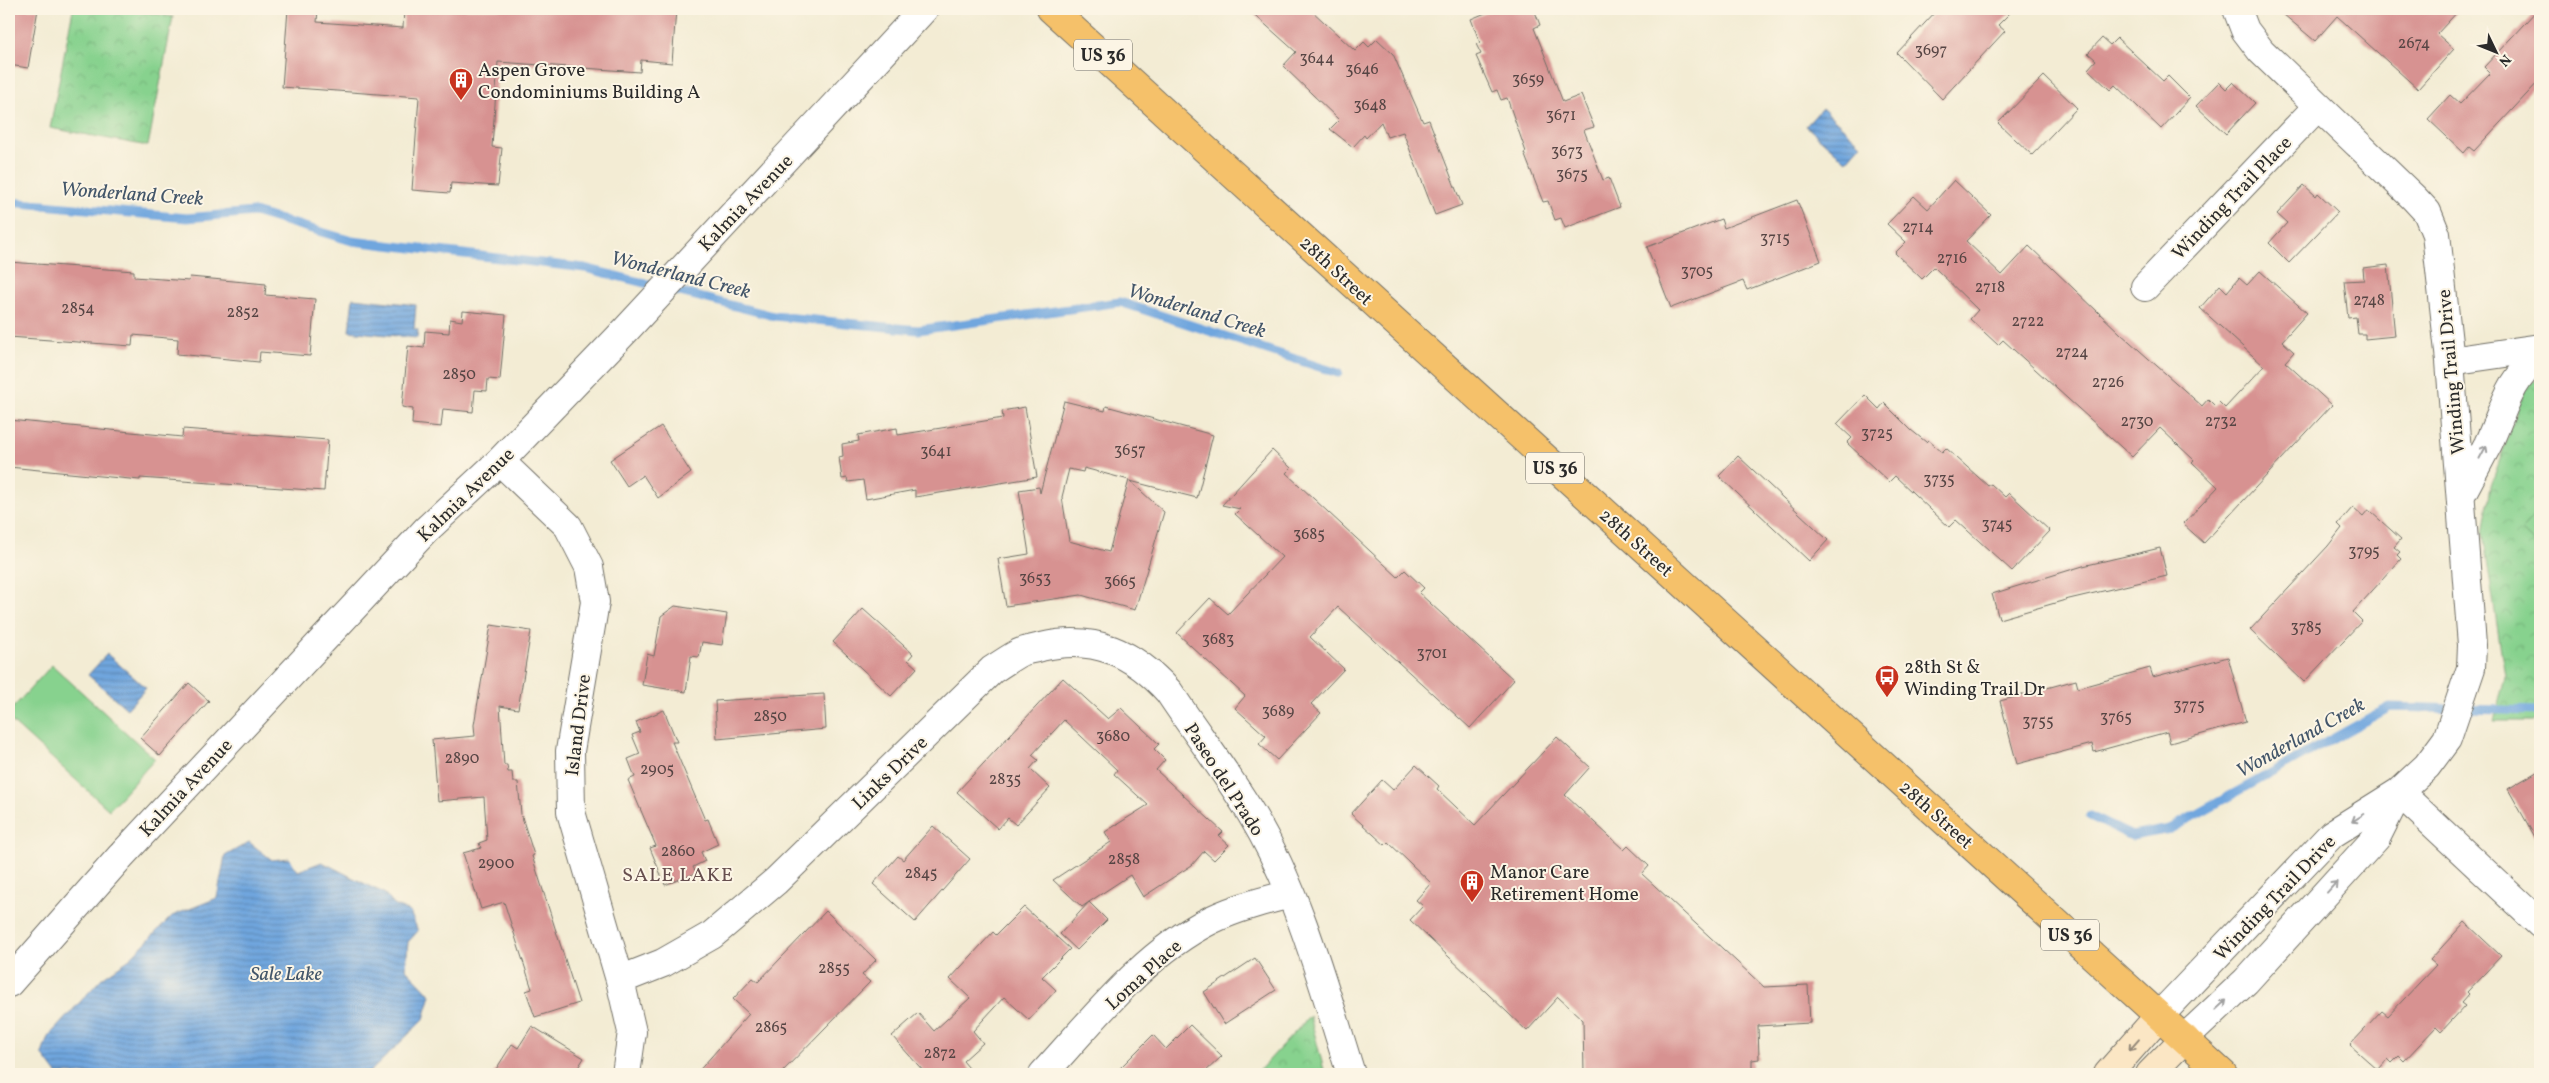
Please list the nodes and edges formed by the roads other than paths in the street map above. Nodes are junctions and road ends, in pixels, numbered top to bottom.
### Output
1 (924, 9) edge
2 (1051, 9) edge
3 (2237, 9) edge
4 (2317, 107) junction
5 (2146, 287) dead end
6 (2540, 348) edge
7 (2540, 356) edge
8 (2450, 361) junction
9 (500, 461) junction
10 (2461, 495) junction
11 (1169, 692) joint
12 (2399, 792) junction
13 (1291, 894) junction
14 (2540, 924) edge
15 (620, 980) junction
16 (9, 982) edge
17 (2159, 1016) junction
18 (2185, 1038) junction
19 (626, 1074) edge
20 (1043, 1074) edge
21 (1351, 1074) edge
22 (2108, 1074) edge
23 (2150, 1074) edge
24 (2223, 1074) edge

1 - 9 street, Kalmia Avenue
2 - 17 highway, 28th Street / US 36
3 - 4 street, Winding Trail Drive
4 - 5 street, Winding Trail Place
4 - 8 street, Winding Trail Drive
6 - 8 street
10 -> 7 street
8 - 10 street, Winding Trail Drive
9 - 15 street, Island Drive
9 - 16 street, Kalmia Avenue
10 - 12 street, Winding Trail Drive
11 - 13 street, Paseo del Prado
11 - 15 street, Links Drive
12 - 14 street
12 -> 17 street, Winding Trail Drive
18 -> 12 street, Winding Trail Drive
13 - 20 street, Loma Place
13 - 21 street, Paseo del Prado
15 - 19 street, Island Drive
17 - 18 highway, 28th Street / US 36
17 -> 22 street
18 - 23 street
18 - 24 highway, 28th Street / US 36

